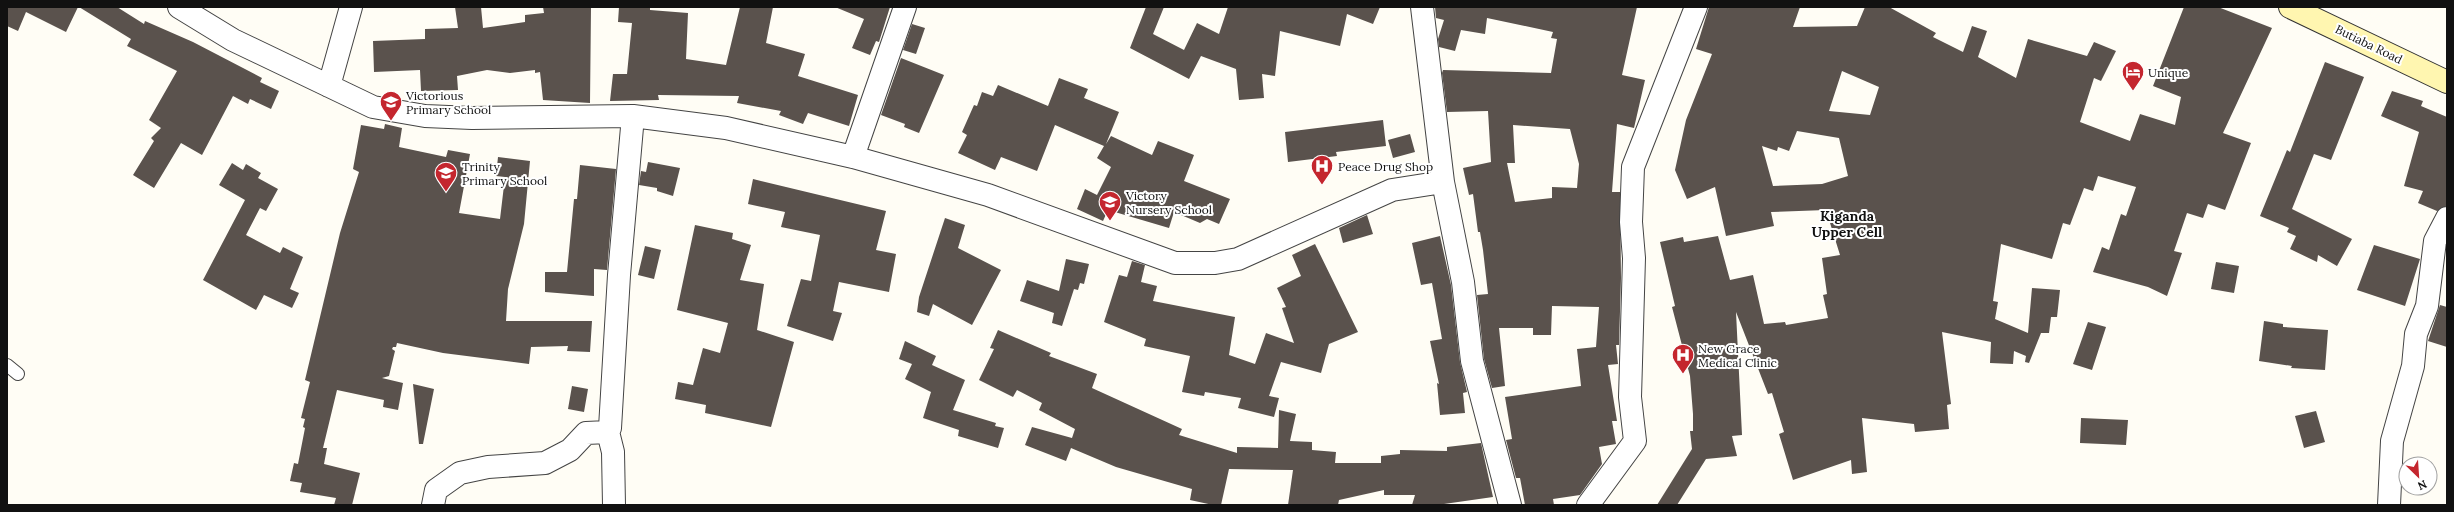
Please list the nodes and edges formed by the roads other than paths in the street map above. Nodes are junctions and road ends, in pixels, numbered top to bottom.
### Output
1 (179, 7) edge
2 (351, 7) edge
3 (905, 7) edge
4 (1422, 7) edge
5 (1696, 7) edge
6 (2290, 7) edge
7 (2447, 82) edge
8 (329, 86) junction
9 (633, 116) junction
10 (853, 157) junction
11 (1443, 182) junction
12 (2447, 218) edge
13 (7, 365) edge
14 (18, 374) dead end
15 (608, 432) junction
16 (433, 505) edge
17 (614, 505) edge
18 (1510, 505) edge
19 (1588, 505) edge
20 (2389, 505) edge

1 - 8 street
2 - 8 street
3 - 10 street
4 - 11 street
5 - 19 street
6 - 7 main road, Butiaba Road
8 - 9 street
9 - 10 street
9 - 15 street
10 - 11 street
11 - 18 street
12 - 20 street
13 - 14 lane
15 - 16 street
15 - 17 street

